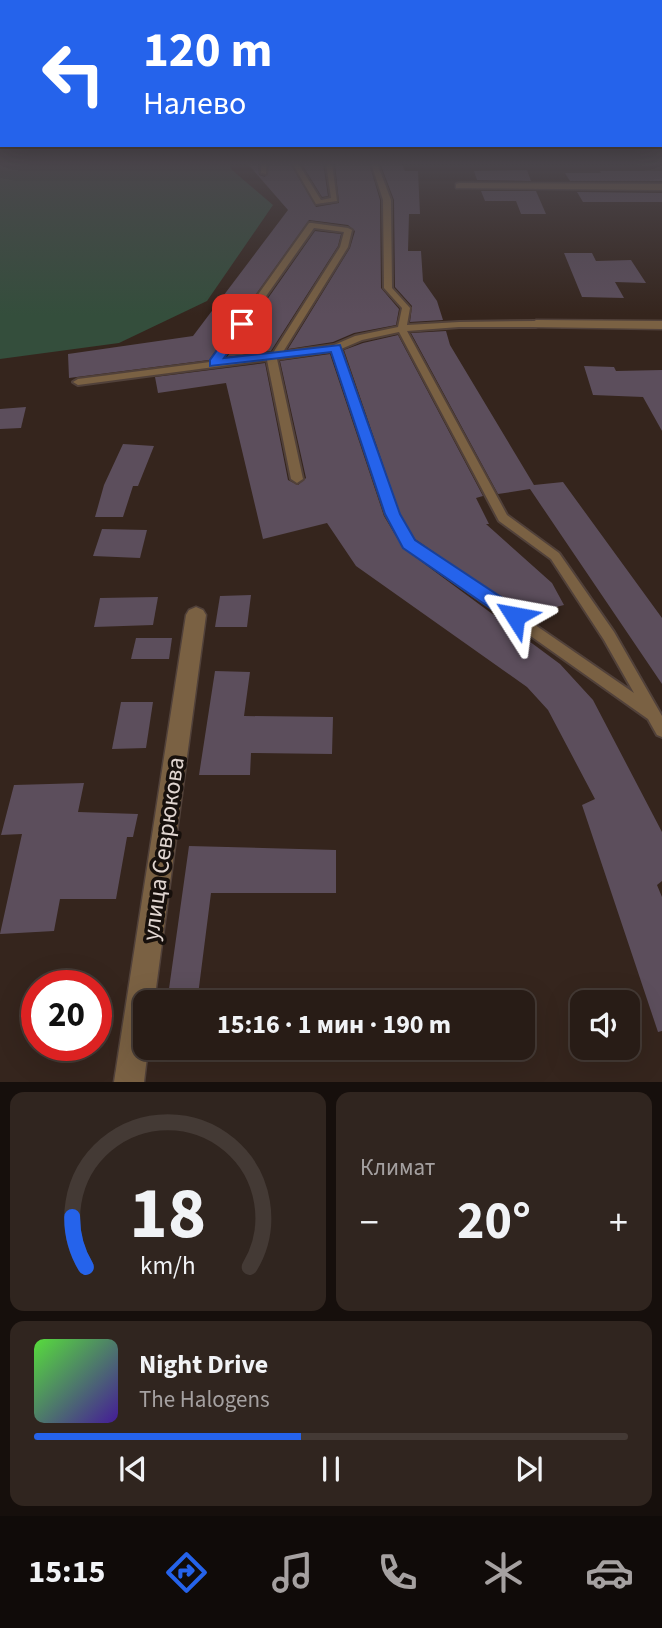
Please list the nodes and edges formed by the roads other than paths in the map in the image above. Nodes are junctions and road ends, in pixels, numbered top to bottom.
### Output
1 (387, 213) edge
2 (536, 324) joint
3 (662, 325) edge
4 (402, 329) junction
5 (335, 348) junction
6 (274, 355) junction
7 (214, 363) junction
8 (78, 382) dead end
9 (297, 479) dead end
10 (196, 615) dead end
11 (654, 716) junction
12 (662, 730) edge
13 (129, 1082) edge

1 - 4 lane
2 - 3 street
2 - 4 lane
4 - 5 lane
4 - 11 lane
5 - 6 lane
5 - 11 lane
6 - 7 lane
6 - 7 lane
6 - 9 lane
7 - 8 lane
10 - 13 street, улица Севрюкова
11 - 12 lane

